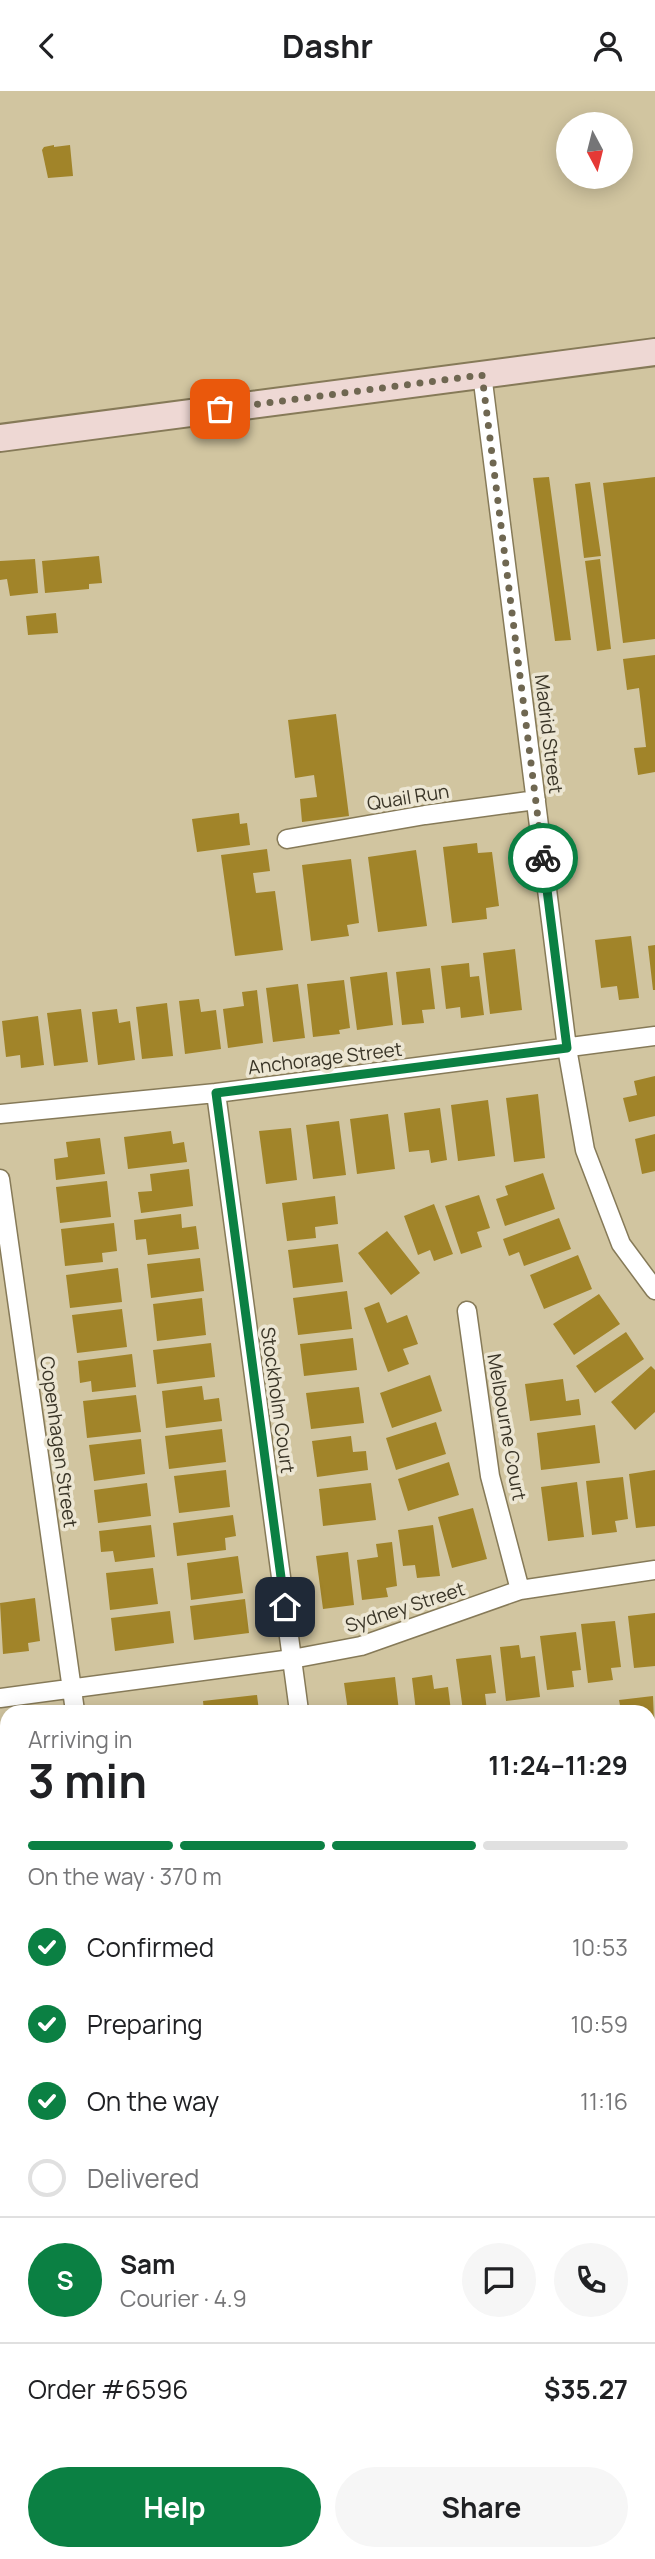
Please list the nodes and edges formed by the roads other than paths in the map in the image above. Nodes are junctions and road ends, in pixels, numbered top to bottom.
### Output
1 (655, 352) edge
2 (482, 375) junction
3 (0, 438) edge
4 (536, 800) junction
5 (287, 839) dead end
6 (655, 1036) edge
7 (567, 1048) junction
8 (216, 1093) junction
9 (0, 1114) edge
10 (0, 1179) edge
11 (655, 1290) edge
12 (467, 1311) dead end
13 (655, 1570) edge
14 (520, 1590) junction
15 (292, 1659) junction
16 (73, 1688) junction
17 (0, 1697) edge
18 (74, 1705) edge
19 (298, 1705) edge

1 - 2 main road
2 - 3 main road
2 - 4 street, Madrid Street
4 - 5 street, Quail Run
4 - 7 street, Madrid Street
6 - 7 street, Anchorage Street
7 - 8 street, Anchorage Street
7 - 11 street, Madrid Street
8 - 9 street, Anchorage Street
8 - 15 street, Stockholm Court
10 - 16 street, Copenhagen Street
12 - 14 street, Melbourne Court
13 - 14 street, Sydney Street
14 - 15 street, Sydney Street
15 - 16 street, Sydney Street
15 - 19 street, Stockholm Court
16 - 17 street, Sydney Street
16 - 18 street, Copenhagen Street

